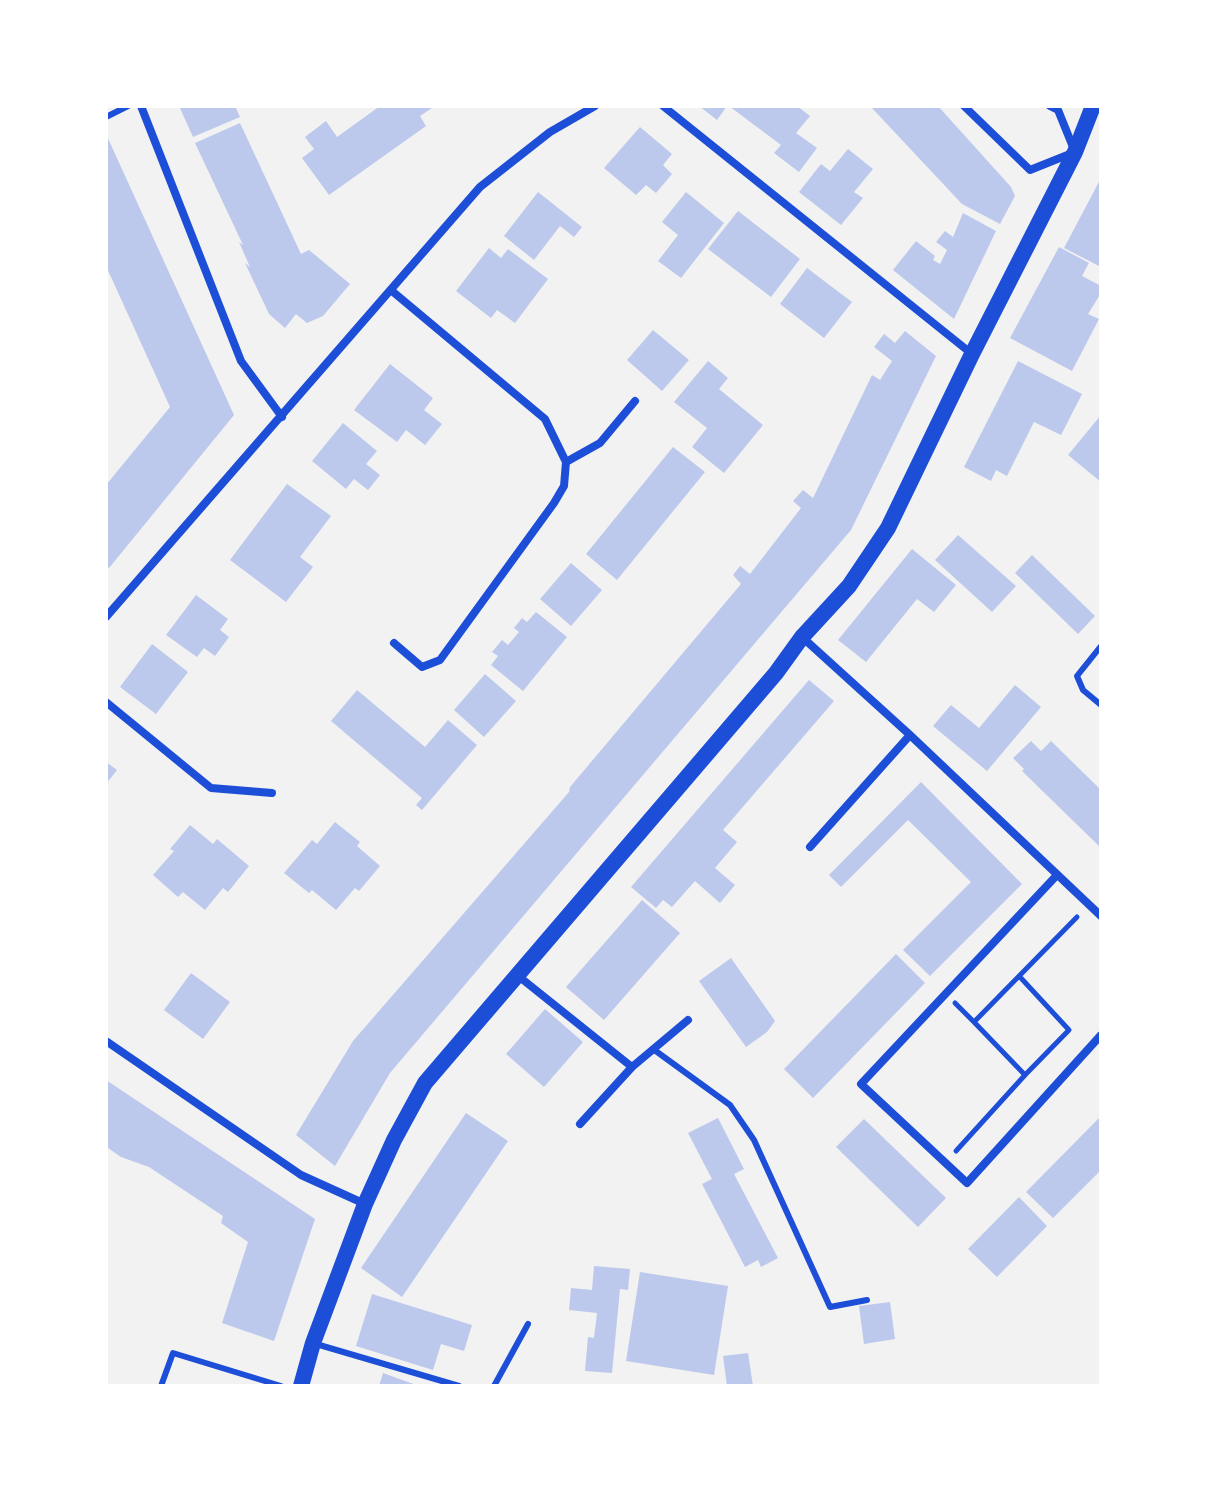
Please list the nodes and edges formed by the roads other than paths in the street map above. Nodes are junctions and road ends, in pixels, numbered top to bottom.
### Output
1 (128, 106) edge
2 (141, 106) edge
3 (595, 106) edge
4 (663, 106) edge
5 (964, 106) edge
6 (1050, 106) edge
7 (1093, 106) edge
8 (106, 117) edge
9 (1075, 152) junction
10 (392, 291) junction
11 (972, 354) junction
12 (635, 401) dead end
13 (282, 417) junction
14 (566, 462) junction
15 (106, 617) edge
16 (802, 637) junction
17 (394, 643) dead end
18 (1101, 646) edge
19 (106, 702) edge
20 (1101, 705) edge
21 (910, 735) junction
22 (272, 793) dead end
23 (810, 847) dead end
24 (1057, 875) junction
25 (1101, 916) edge
26 (517, 974) junction
27 (688, 1020) dead end
28 (1101, 1035) edge
29 (106, 1041) edge
30 (653, 1049) junction
31 (632, 1067) junction
32 (580, 1124) dead end
33 (365, 1204) junction
34 (867, 1300) dead end
35 (528, 1324) dead end
36 (313, 1343) junction
37 (161, 1386) edge
38 (281, 1386) edge
39 (301, 1386) edge
40 (459, 1386) edge
41 (494, 1386) edge

1 - 8 lane
2 - 13 street
3 - 10 street
4 - 11 street
5 - 9 street
6 - 9 street
7 - 9 main road
9 - 11 main road
10 - 13 street
10 - 14 street
11 - 16 main road
12 - 14 street
13 - 15 street
14 - 17 street
16 - 21 street
16 - 26 main road
18 - 20 lane
19 - 22 street
21 - 23 street
21 - 24 street
24 - 25 street
24 - 28 street
26 - 31 street
26 - 33 main road
27 - 30 street
29 - 33 street
30 - 31 street
30 - 34 lane
31 - 32 street
33 - 36 main road
35 - 41 lane
36 - 39 main road
36 - 40 lane
37 - 38 lane

